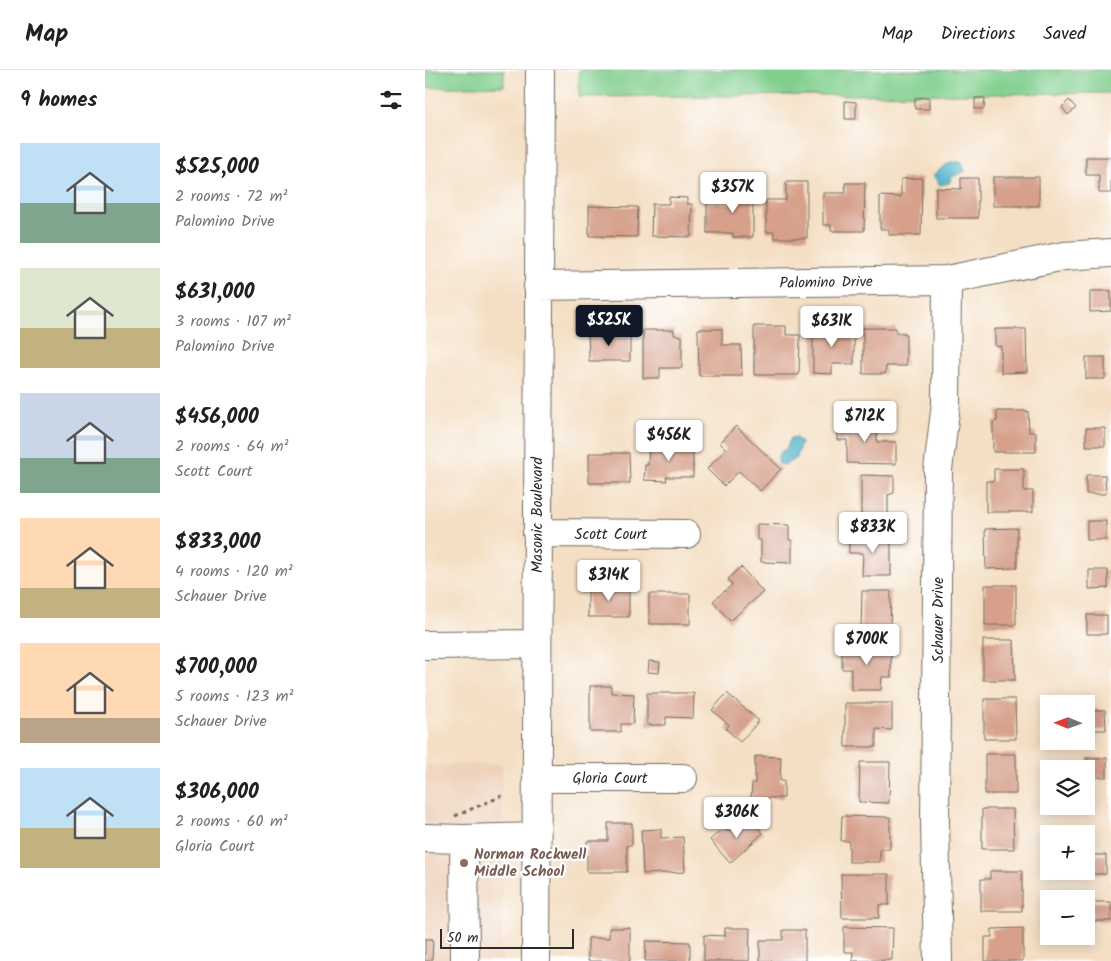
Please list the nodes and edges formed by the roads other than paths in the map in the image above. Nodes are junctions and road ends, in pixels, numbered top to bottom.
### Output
1 (540, 70) edge
2 (1111, 253) edge
3 (947, 280) junction
4 (538, 286) junction
5 (537, 534) junction
6 (686, 534) dead end
7 (537, 644) junction
8 (425, 645) edge
9 (537, 778) junction
10 (683, 778) dead end
11 (536, 837) junction
12 (425, 838) edge
13 (464, 839) junction
14 (465, 961) edge
15 (536, 961) edge
16 (938, 961) edge

1 - 4 street, Masonic Boulevard
2 - 3 street, Palomino Drive
3 - 4 street, Palomino Drive
3 - 16 street, Schauer Drive
4 - 5 street, Masonic Boulevard
5 - 6 street, Scott Court
5 - 7 street, Masonic Boulevard
7 - 8 street
7 - 9 street, Masonic Boulevard
9 - 10 street, Gloria Court
9 - 11 street, Masonic Boulevard
11 - 13 street
11 - 15 street, Masonic Boulevard
12 - 13 street
13 - 14 street

